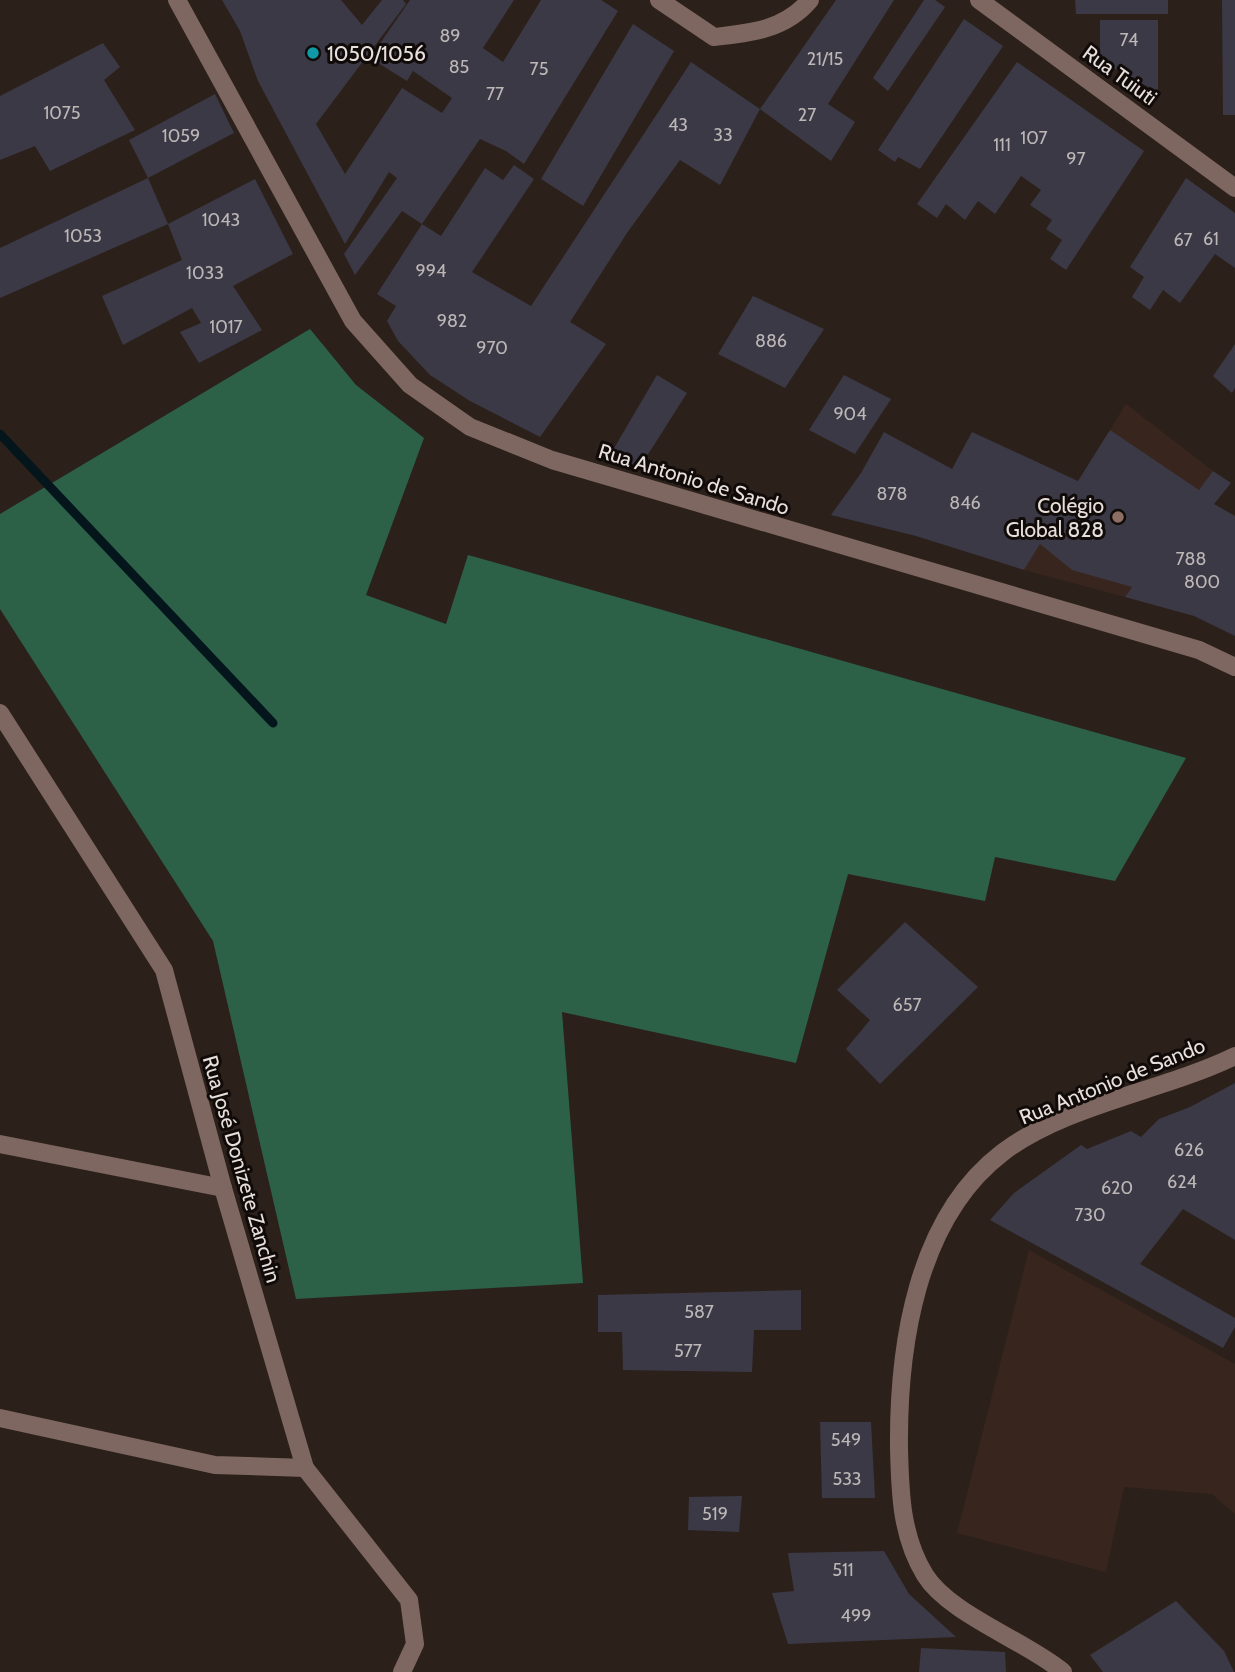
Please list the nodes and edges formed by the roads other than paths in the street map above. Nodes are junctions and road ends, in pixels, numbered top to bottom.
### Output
1 (177, 0) edge
2 (659, 0) edge
3 (810, 0) edge
4 (979, 0) edge
5 (1235, 188) edge
6 (1235, 667) edge
7 (0, 713) edge
8 (1235, 1056) edge
9 (0, 1144) edge
10 (223, 1188) junction
11 (0, 1418) edge
12 (305, 1468) junction
13 (402, 1672) edge
14 (1063, 1672) edge

1 - 6 street, Rua Antonio de Sando
2 - 3 street
4 - 5 street, Rua Tuiuti
7 - 10 street, Rua José Donizete Zanchin
8 - 14 street, Rua Antonio de Sando
9 - 10 street
10 - 12 street, Rua José Donizete Zanchin
11 - 12 street
12 - 13 street, Rua José Donizete Zanchin

